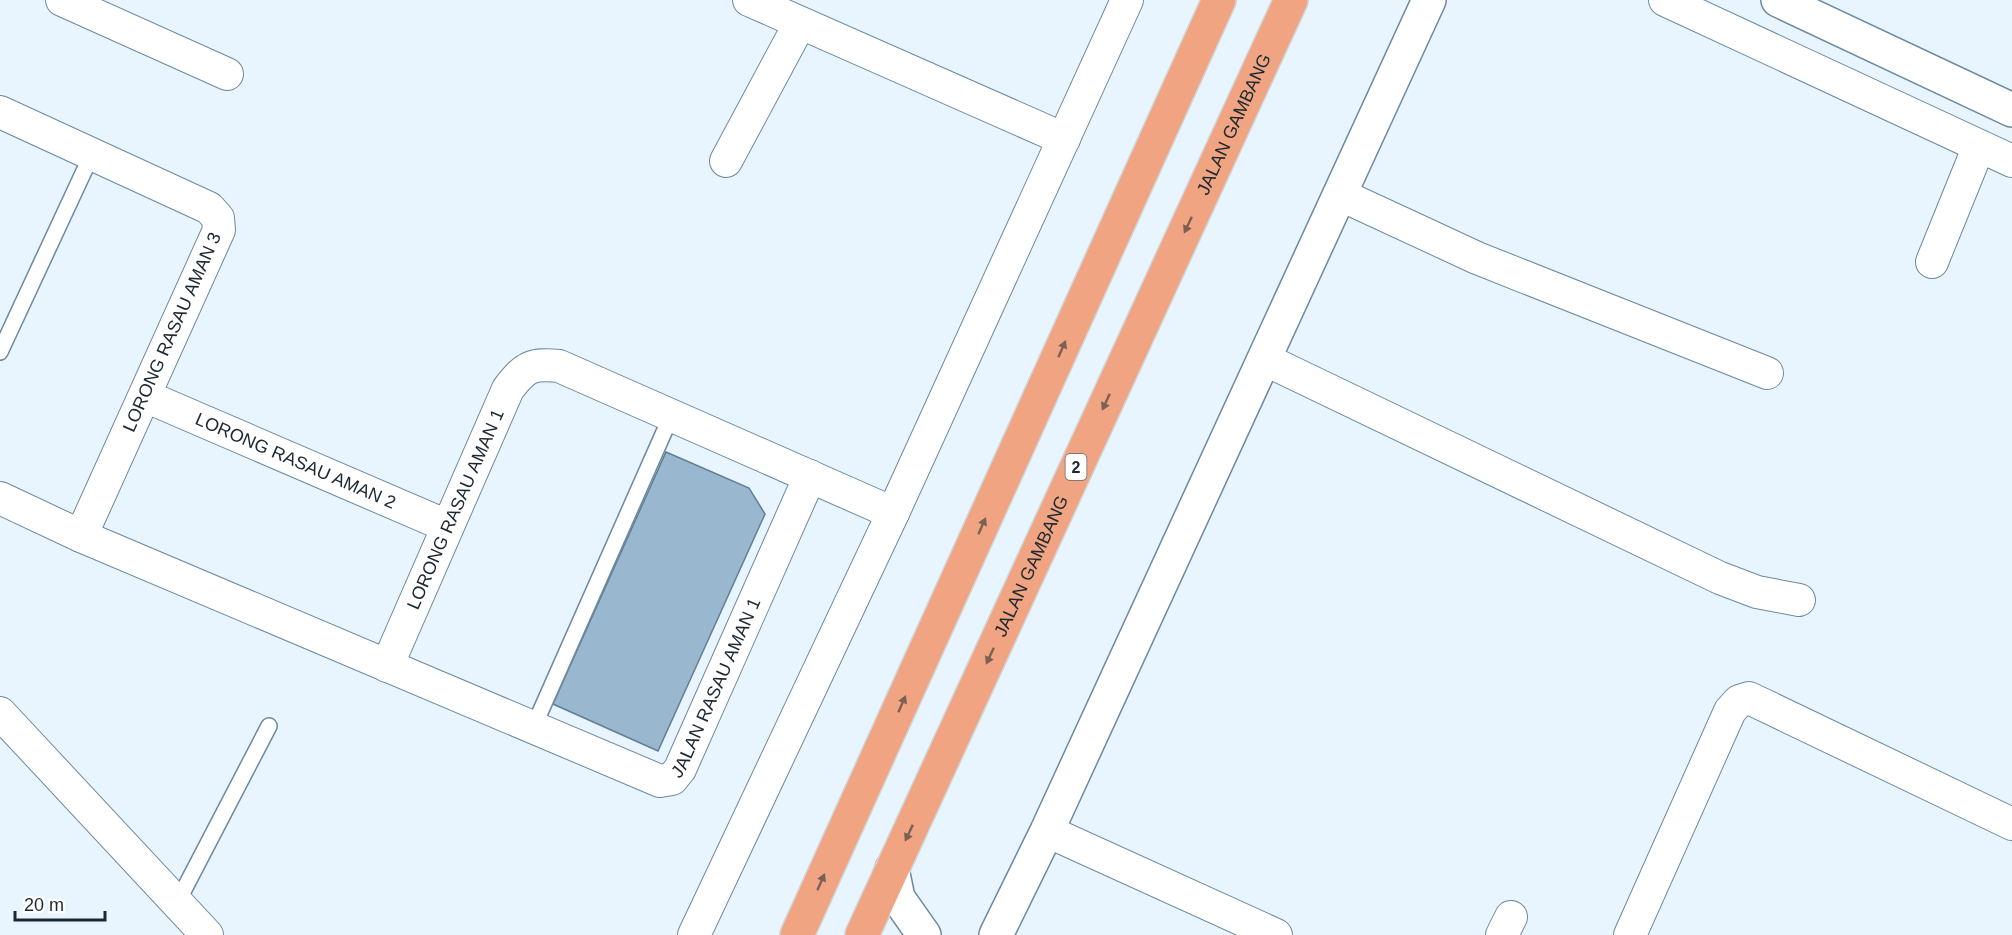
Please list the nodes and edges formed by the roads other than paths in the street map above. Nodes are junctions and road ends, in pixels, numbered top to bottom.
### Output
1 (62, 0) edge
2 (749, 0) edge
3 (1127, 0) edge
4 (1219, 0) edge
5 (1291, 0) edge
6 (1429, 0) edge
7 (1665, 0) edge
8 (1778, 0) edge
9 (800, 23) junction
10 (227, 74) dead end
11 (2012, 110) edge
12 (0, 112) edge
13 (1064, 139) junction
14 (1979, 146) junction
15 (92, 154) junction
16 (726, 161) dead end
17 (2012, 161) edge
18 (1341, 195) junction
19 (1932, 262) dead end
20 (0, 352) edge
21 (1264, 359) junction
22 (1767, 373) dead end
23 (145, 396) junction
24 (672, 414) junction
25 (810, 476) junction
26 (0, 498) edge
27 (893, 513) junction
28 (447, 526) junction
29 (81, 536) junction
30 (1799, 600) dead end
31 (387, 666) junction
32 (0, 713) edge
33 (269, 726) dead end
34 (534, 726) junction
35 (2012, 824) edge
36 (1047, 831) junction
37 (892, 869) junction
38 (177, 903) junction
39 (207, 935) edge
40 (694, 935) edge
41 (797, 935) edge
42 (862, 935) edge
43 (924, 935) edge
44 (996, 935) edge
45 (1276, 935) edge
46 (1630, 935) edge

1 - 10 street
2 - 9 street
3 - 13 street
41 -> 4 highway
5 -> 37 highway, JALAN GAMBANG / 2
6 - 18 street
7 - 14 street
8 - 11 street
9 - 13 street
9 - 16 street
12 - 15 street, LORONG RASAU AMAN 3
13 - 27 street
14 - 17 street
14 - 19 street
15 - 20 lane
15 - 23 street, LORONG RASAU AMAN 3
18 - 21 street
18 - 22 street
21 - 30 street
21 - 36 street
23 - 28 street, LORONG RASAU AMAN 2
23 - 29 street, LORONG RASAU AMAN 3
24 - 25 street
24 - 28 street, LORONG RASAU AMAN 1
24 - 34 lane
25 - 27 street
25 - 34 street, JALAN RASAU AMAN 1
26 - 29 street, JALAN RASAU AMAN 1
27 - 40 street
28 - 31 street, LORONG RASAU AMAN 1
29 - 31 street, JALAN RASAU AMAN 1
31 - 34 street, JALAN RASAU AMAN 1
32 - 38 street
33 - 38 lane
35 - 46 street
36 - 44 street
36 - 45 street
37 - 42 highway, JALAN GAMBANG / 2
37 - 43 street
38 - 39 street

